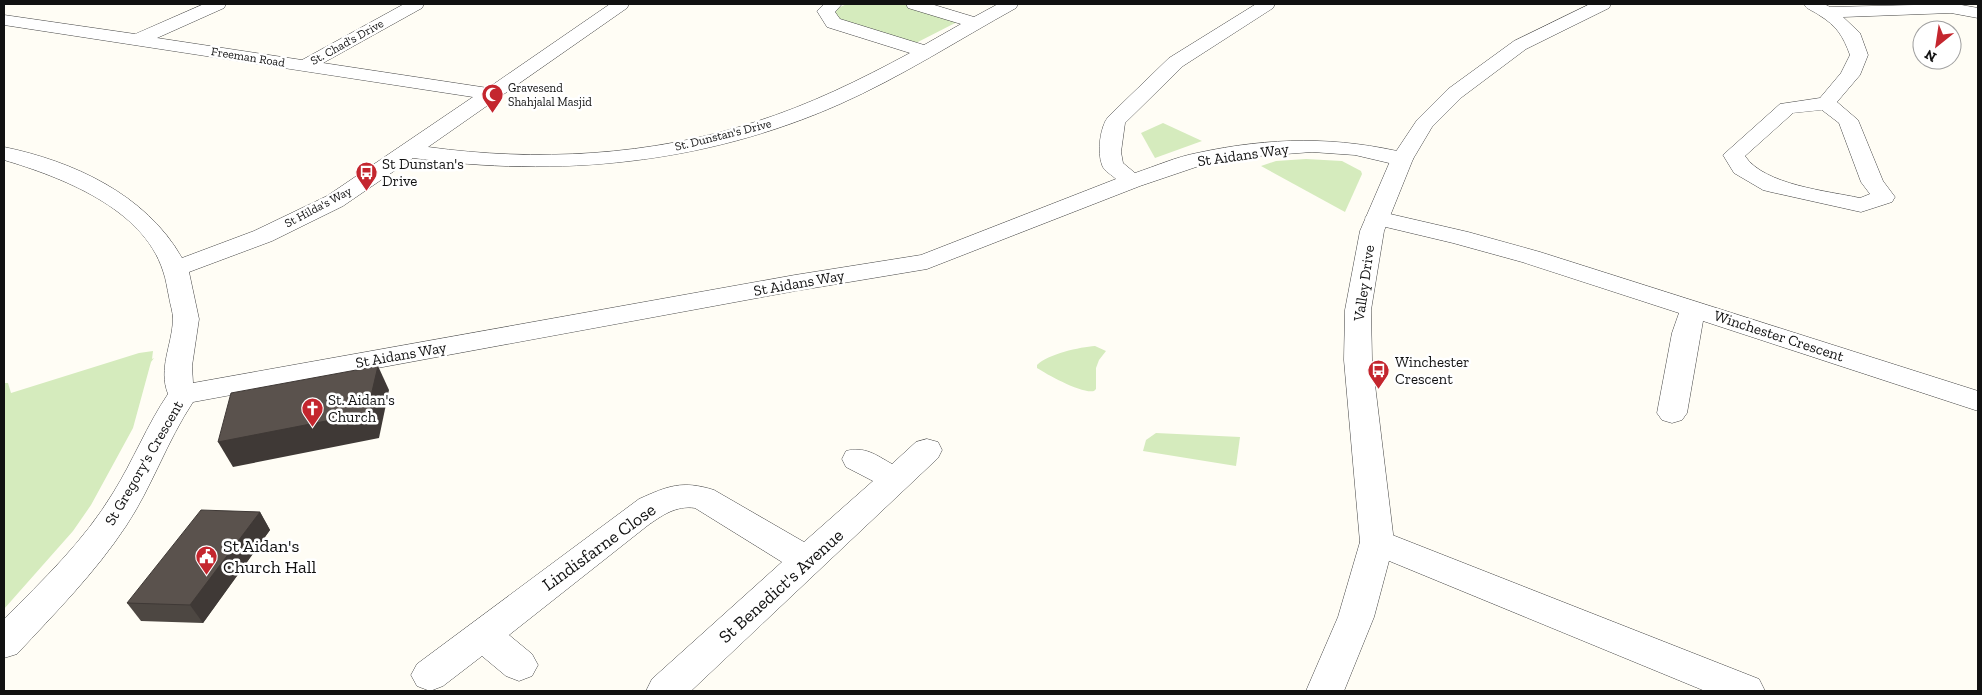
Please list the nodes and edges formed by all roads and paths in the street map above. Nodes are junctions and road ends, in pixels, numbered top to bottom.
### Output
1 (218, 4) edge
2 (416, 4) edge
3 (621, 4) edge
4 (834, 4) edge
5 (914, 4) edge
6 (1010, 4) edge
7 (1266, 4) edge
8 (1603, 4) edge
9 (1960, 6) edge
10 (1819, 8) edge
11 (1978, 13) edge
12 (4, 20) edge
13 (976, 22) junction
14 (137, 40) junction
15 (924, 51) junction
16 (304, 66) junction
17 (491, 94) junction
18 (1826, 103) junction
19 (409, 151) junction
20 (4, 153) edge
21 (1402, 160) junction
22 (1132, 181) junction
23 (1377, 218) junction
24 (176, 269) junction
25 (1693, 309) junction
26 (183, 394) junction
27 (1978, 401) edge
28 (1672, 413) dead end
29 (928, 450) dead end
30 (857, 459) dead end
31 (896, 480) junction
32 (1377, 542) junction
33 (808, 561) junction
34 (483, 635) junction
35 (4, 642) edge
36 (520, 665) dead end
37 (430, 675) dead end
38 (665, 691) edge
39 (1325, 691) edge
40 (1746, 691) edge

1 - 14 street
2 - 16 street, St. Chad's Drive
3 - 17 street, St Hilda's Way
4 - 15 street
5 - 13 street
6 - 13 street, St. Dunstan's Drive
7 - 22 street
8 - 21 street, Valley Drive
9 - 10 street
9 - 11 street
10 - 18 street
12 - 14 street, Freeman Road
13 - 15 street, St. Dunstan's Drive
14 - 16 street, Freeman Road
15 - 19 street, St. Dunstan's Drive
16 - 17 street, Freeman Road
17 - 19 street, St Hilda's Way
18 - 18 street
19 - 24 street, St Hilda's Way
20 - 24 street
21 - 22 street, St Aidans Way
21 - 23 street, Valley Drive
22 - 26 street, St Aidans Way
23 - 25 street, Winchester Crescent
23 - 32 street, Valley Drive
24 - 26 street
25 - 27 street, Winchester Crescent
25 - 28 street
26 - 35 street, St Gregory's Crescent
29 - 31 street, St Benedict's Avenue
30 - 31 street
31 - 33 street, St Benedict's Avenue
32 - 39 street, Valley Drive
32 - 40 street
33 - 34 street, Lindisfarne Close
33 - 38 street, St Benedict's Avenue
34 - 36 street
34 - 37 street, Lindisfarne Close

